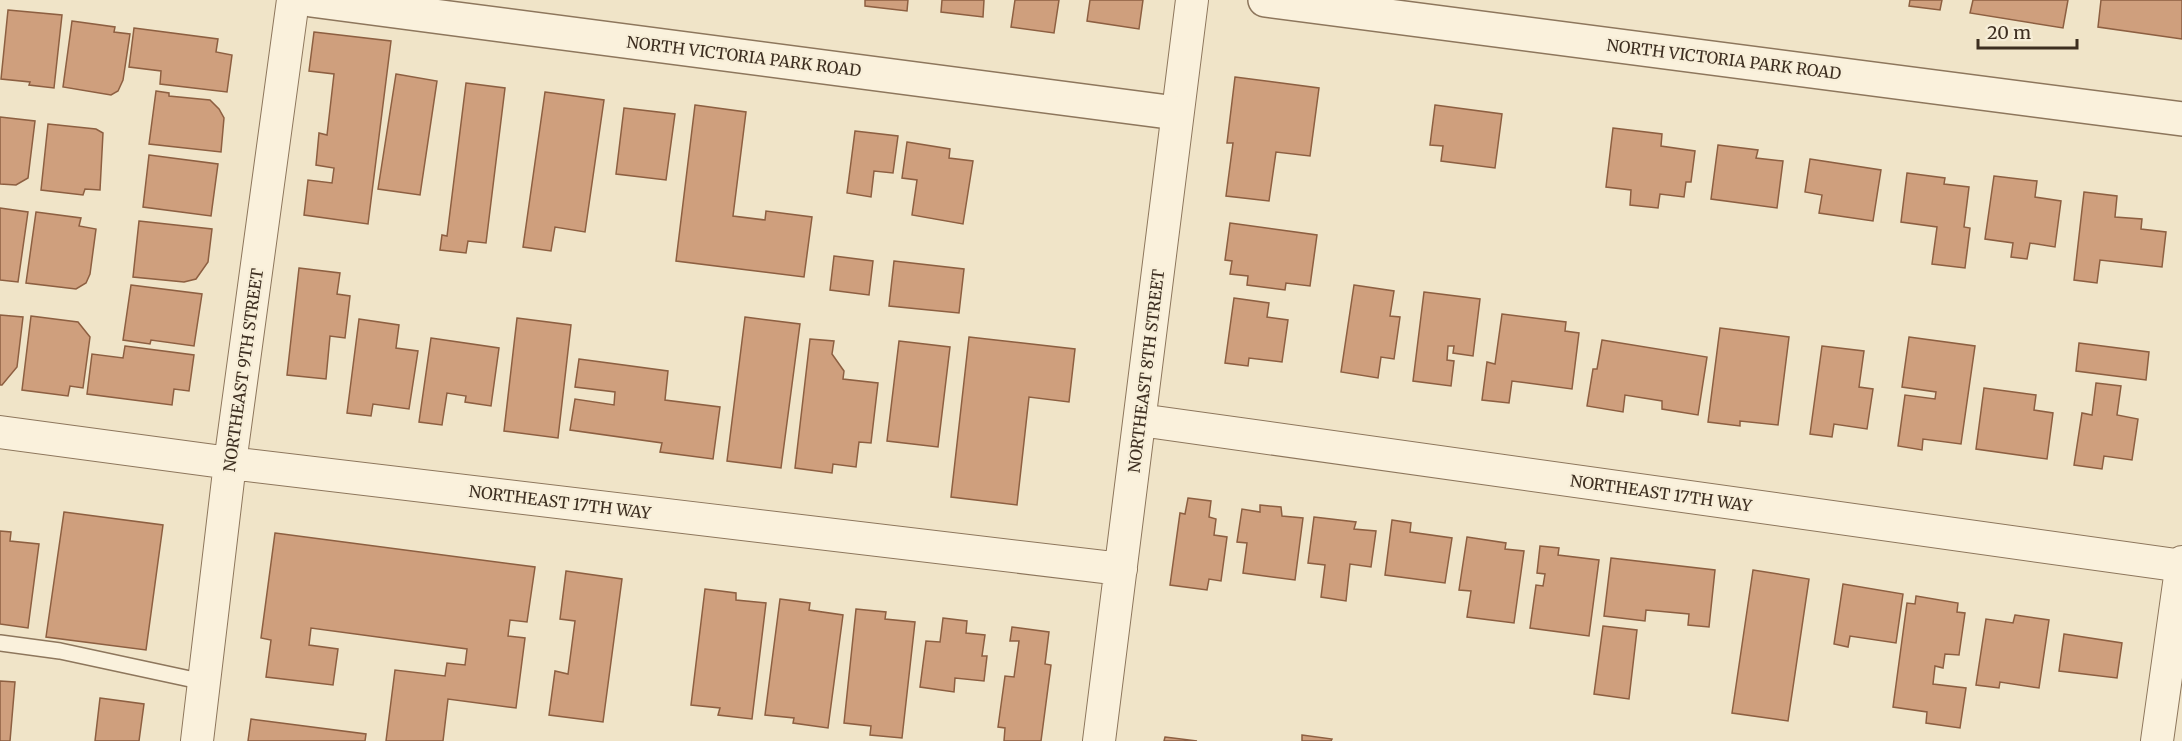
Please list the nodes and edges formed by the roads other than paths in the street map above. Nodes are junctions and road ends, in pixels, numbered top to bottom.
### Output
1 (292, 0) edge
2 (311, 0) edge
3 (1192, 0) edge
4 (1265, 0) edge
5 (1176, 112) junction
6 (2182, 119) edge
7 (1140, 420) junction
8 (0, 432) edge
9 (230, 464) junction
10 (2182, 565) edge
11 (1121, 568) junction
12 (0, 643) edge
13 (204, 682) junction
14 (197, 741) edge
15 (1099, 741) edge
16 (2157, 741) edge

1 - 9 street, NORTHEAST 9TH STREET
2 - 5 street, NORTH VICTORIA PARK ROAD
3 - 5 street, NORTHEAST 8TH STREET
4 - 6 street, NORTH VICTORIA PARK ROAD
5 - 7 street, NORTHEAST 8TH STREET
7 - 10 street, NORTHEAST 17TH WAY
7 - 11 street, NORTHEAST 8TH STREET
8 - 9 street, NORTHEAST 17TH WAY
9 - 11 street, NORTHEAST 17TH WAY
9 - 13 street, NORTHEAST 9TH STREET
10 - 16 street
11 - 15 street, NORTHEAST 8TH STREET
12 - 13 lane
13 - 14 street, NORTHEAST 9TH STREET

